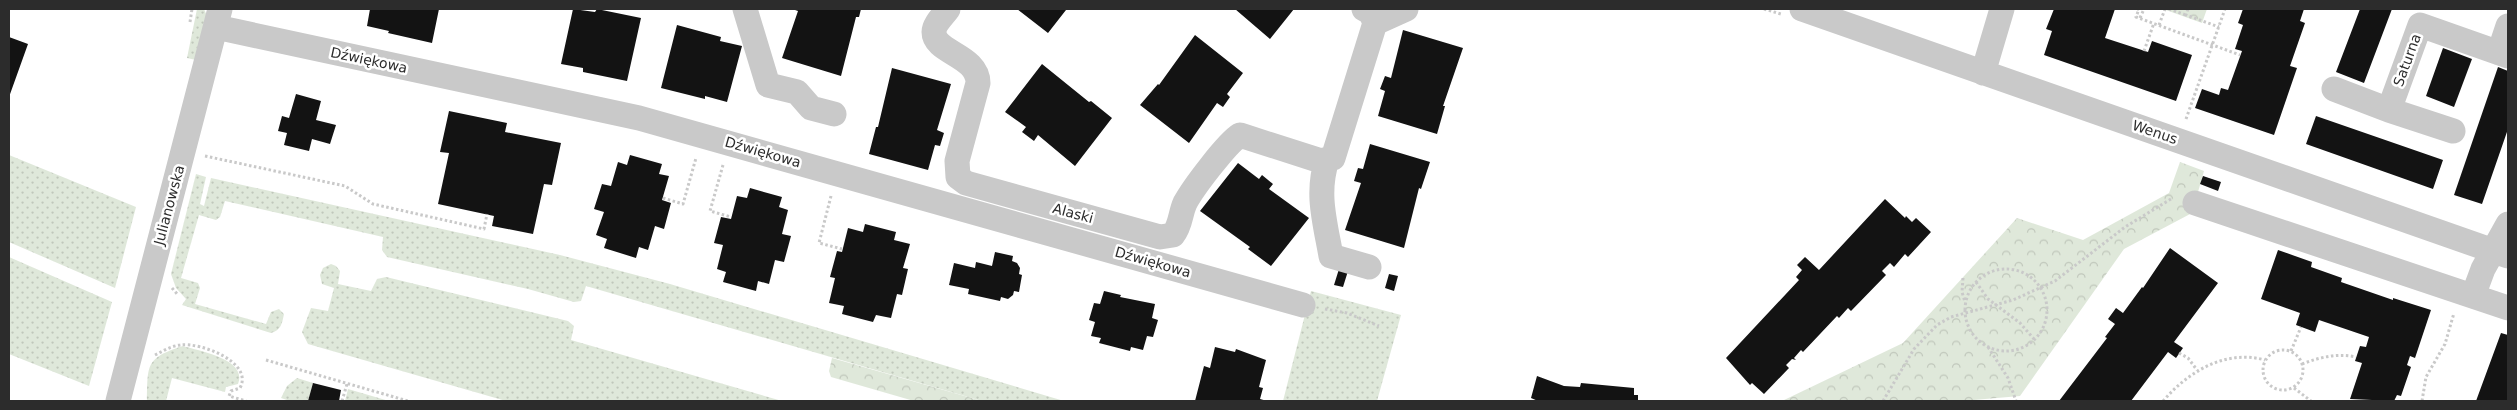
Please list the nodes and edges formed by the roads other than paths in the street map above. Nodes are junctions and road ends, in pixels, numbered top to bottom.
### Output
1 (745, 9) edge
2 (948, 9) edge
3 (1406, 9) edge
4 (1802, 9) edge
5 (2002, 9) edge
6 (1839, 15) edge
7 (1370, 16) edge
8 (2423, 17) edge
9 (218, 18) edge
10 (2508, 26) edge
11 (2504, 54) edge
12 (1984, 73) junction
13 (2334, 89) dead end
14 (2389, 110) junction
15 (834, 114) dead end
16 (2453, 131) dead end
17 (1328, 160) junction
18 (2186, 199) road end
19 (2508, 224) edge
20 (2501, 254) edge
21 (1369, 267) dead end
22 (2466, 293) junction
23 (1303, 305) road end
24 (2508, 308) edge
25 (118, 401) edge

1 - 15 street
2 - 17 street, Alaski
3 - 7 street
4 - 6 street, Wenus
5 - 12 street
6 - 12 street, Wenus
7 - 17 street
8 - 11 street, Saturna
8 - 14 street, Saturna
9 - 23 street, Dźwiękowa
9 - 25 street, Julianowska
10 - 11 street, Saturna
12 - 20 street, Wenus
13 - 14 street
14 - 16 street
17 - 21 street
18 - 22 street
19 - 20 street
20 - 22 street
22 - 24 street

